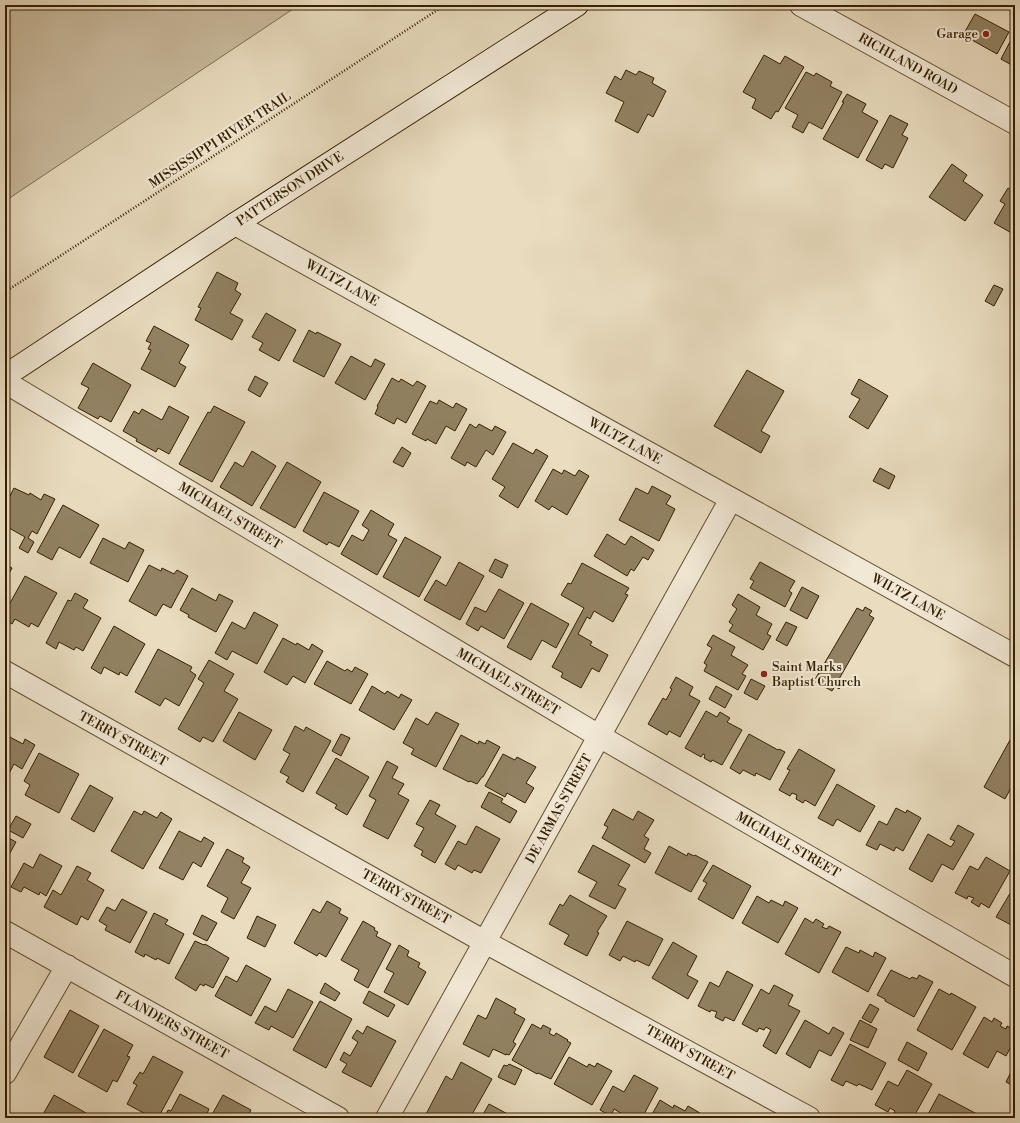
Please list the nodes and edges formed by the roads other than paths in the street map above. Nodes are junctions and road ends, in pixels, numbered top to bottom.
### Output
1 (577, 5) edge
2 (801, 5) edge
3 (1015, 123) edge
4 (235, 224) junction
5 (5, 376) edge
6 (5, 382) edge
7 (731, 499) junction
8 (1015, 656) edge
9 (5, 672) edge
10 (599, 736) junction
11 (5, 932) edge
12 (485, 942) junction
13 (67, 966) junction
14 (1015, 976) edge
15 (5, 1074) edge
16 (338, 1118) edge
17 (387, 1118) edge
18 (809, 1118) edge

1 - 4 street, PATTERSON DRIVE
2 - 3 street, RICHLAND ROAD
4 - 5 street, PATTERSON DRIVE
4 - 7 street, WILTZ LANE
6 - 10 street, MICHAEL STREET
7 - 8 street, WILTZ LANE
7 - 10 street, DE ARMAS STREET
9 - 12 street, TERRY STREET
10 - 12 street, DE ARMAS STREET
10 - 14 street, MICHAEL STREET
11 - 13 street, FLANDERS STREET
12 - 17 street, DE ARMAS STREET
12 - 18 street, TERRY STREET
13 - 15 street
13 - 16 street, FLANDERS STREET

